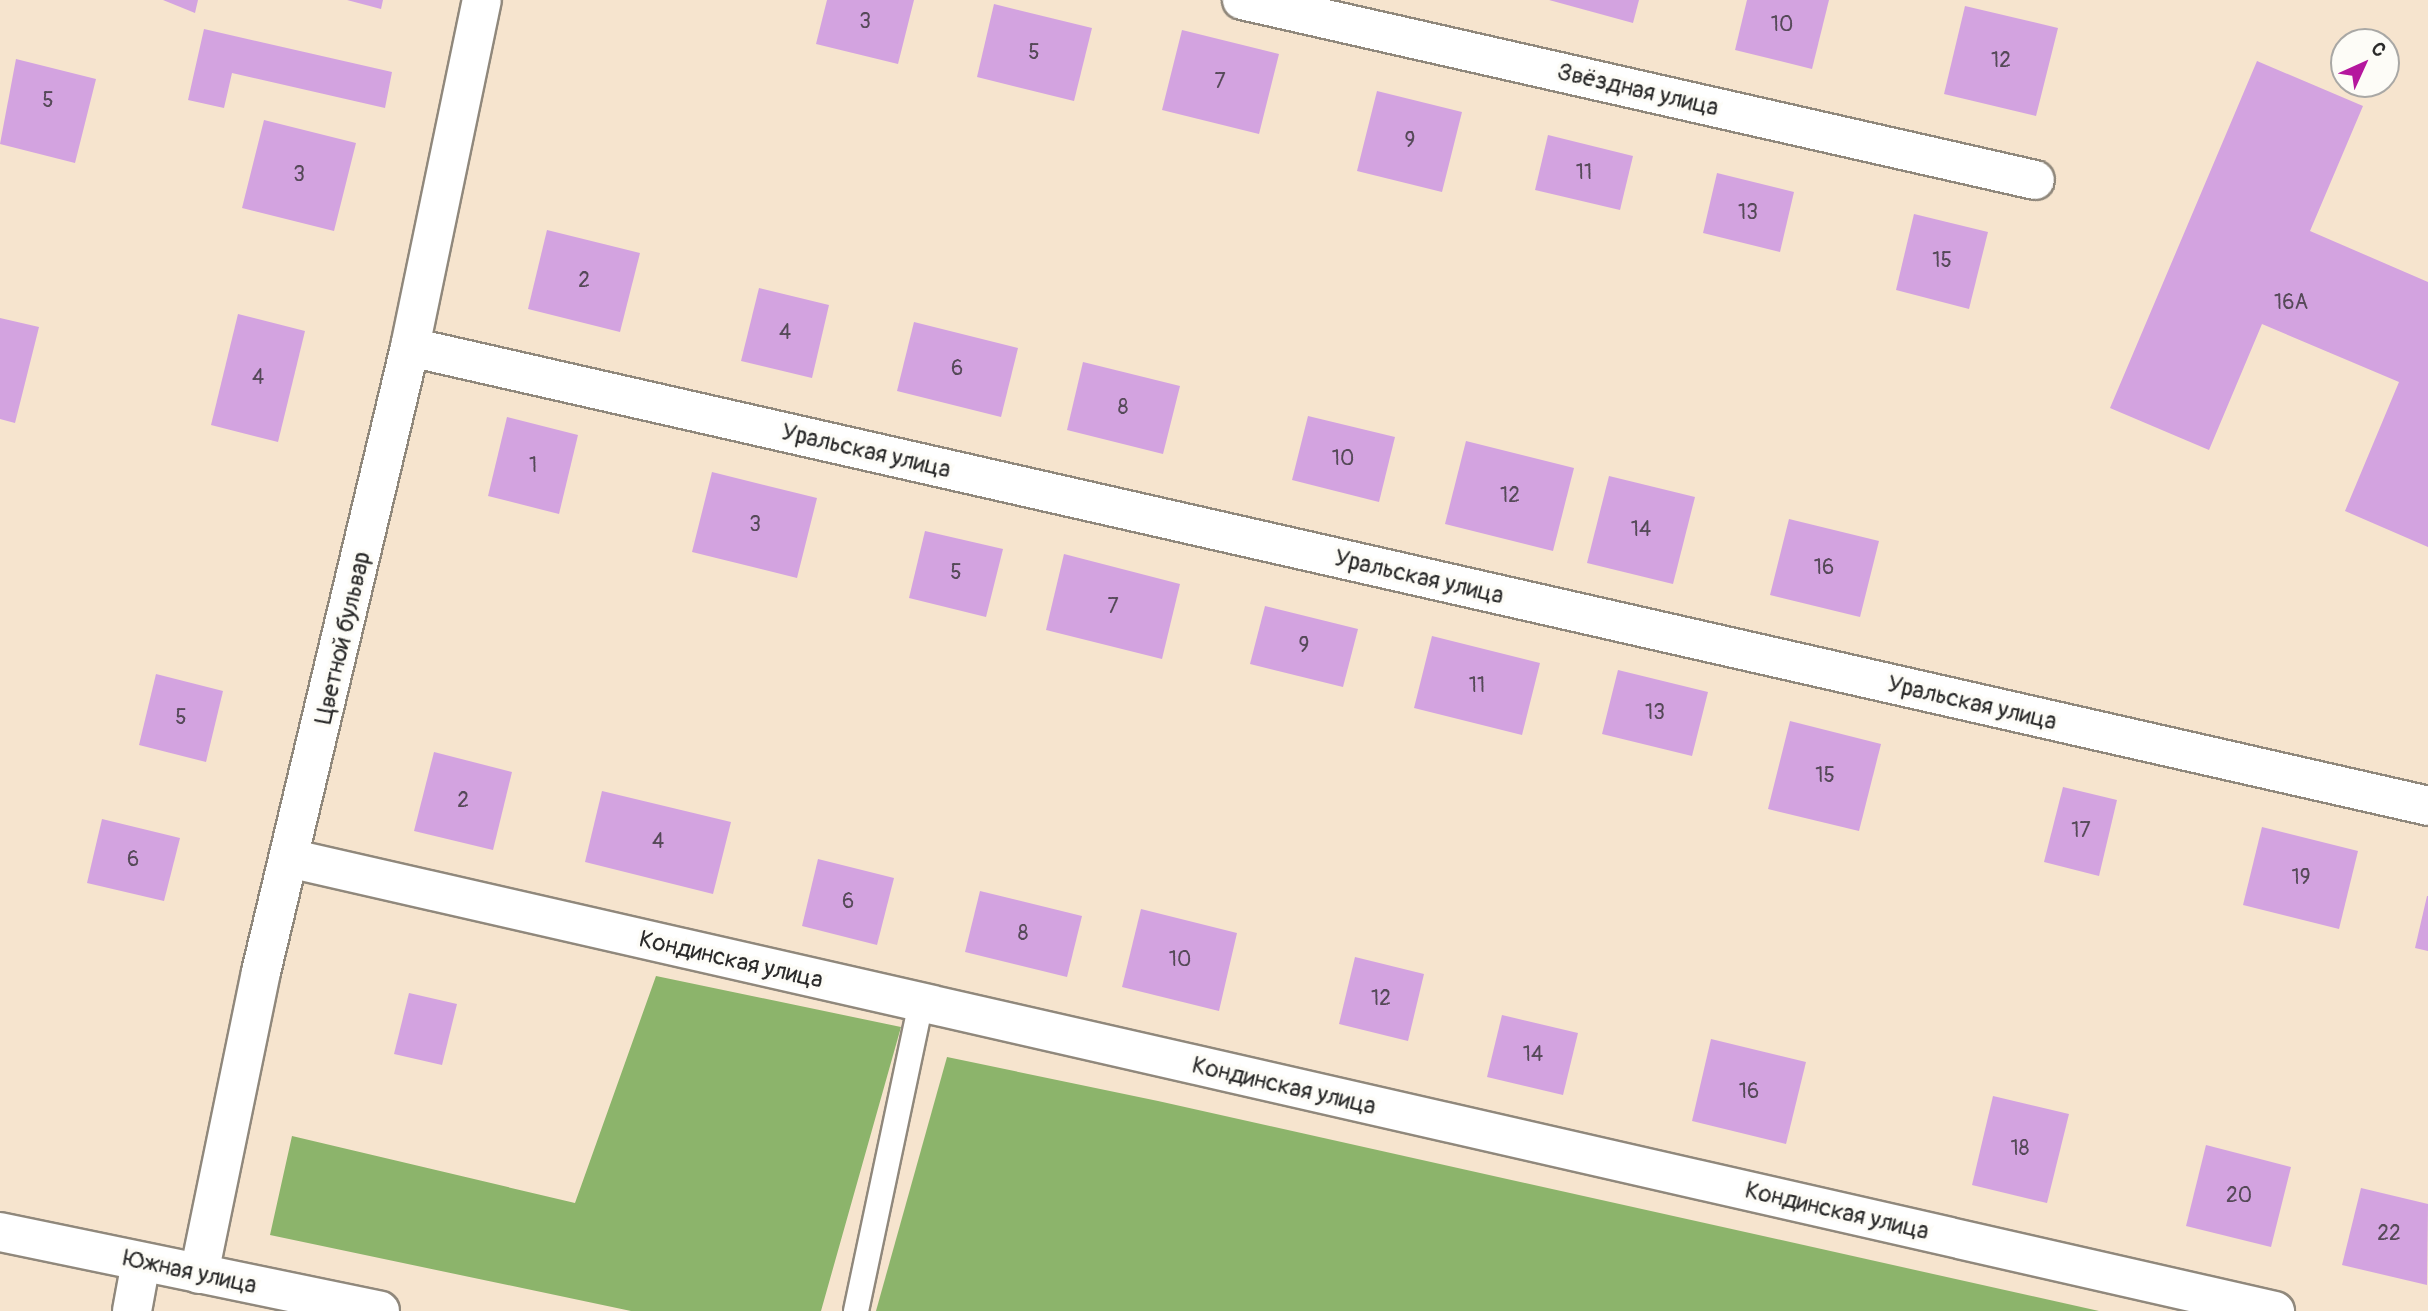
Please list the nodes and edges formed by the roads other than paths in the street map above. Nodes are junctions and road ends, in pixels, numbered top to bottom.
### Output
1 (482, 0) edge
2 (1242, 0) edge
3 (2035, 180) dead end
4 (410, 347) junction
5 (2428, 806) edge
6 (293, 859) junction
7 (921, 1003) junction
8 (0, 1232) edge
9 (141, 1262) junction
10 (199, 1274) junction
11 (132, 1311) edge
12 (380, 1311) edge
13 (856, 1311) edge
14 (2275, 1311) edge

1 - 4 street, Цветной бульвар
2 - 3 street, Звёздная улица
4 - 5 street, Уральская улица
4 - 6 street, Цветной бульвар
6 - 7 street, Кондинская улица
6 - 10 street, Цветной бульвар
7 - 13 lane
7 - 14 street, Кондинская улица
8 - 9 street, Южная улица
9 - 10 street, Южная улица
9 - 11 street
10 - 12 street, Южная улица

